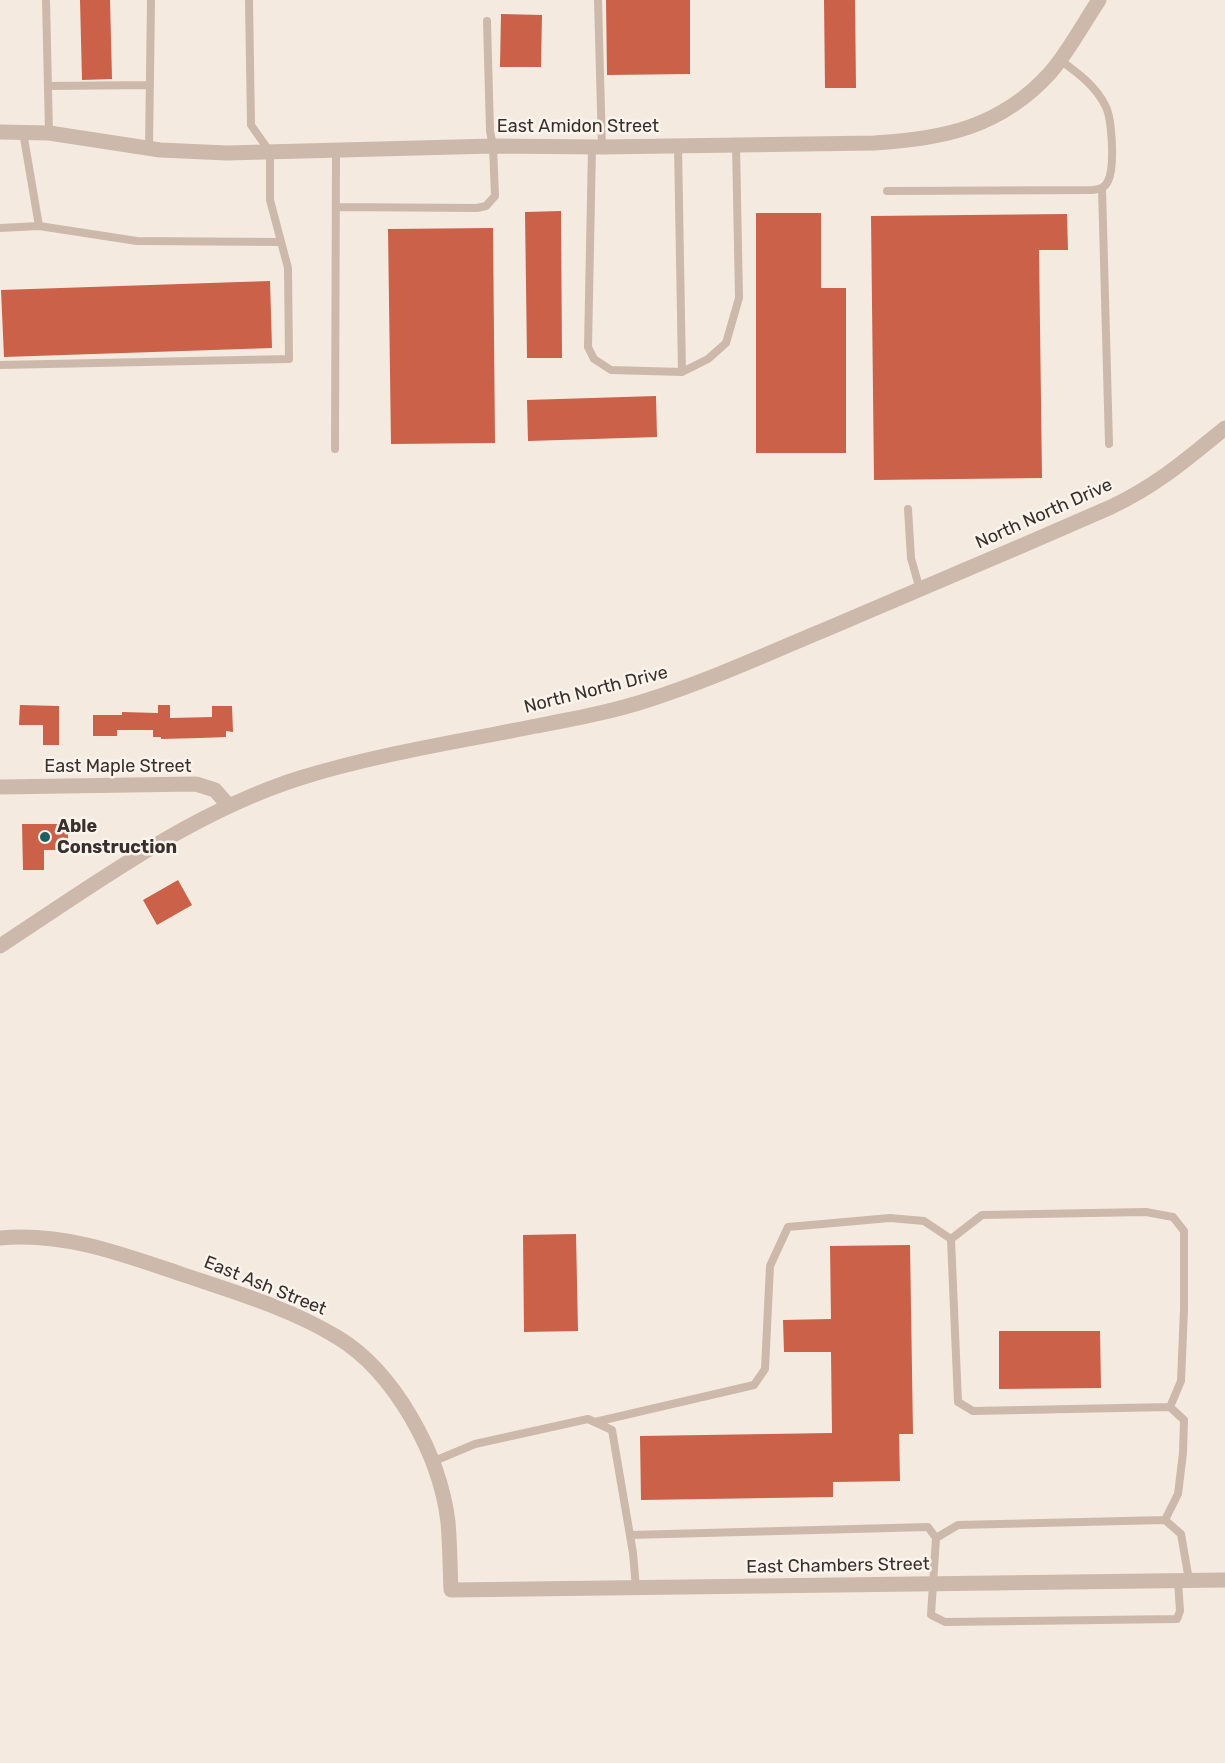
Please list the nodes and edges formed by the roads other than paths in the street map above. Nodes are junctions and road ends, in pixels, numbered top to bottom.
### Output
1 (46, 0) edge
2 (151, 0) edge
3 (249, 0) edge
4 (598, 0) edge
5 (1099, 0) edge
6 (487, 21) dead end
7 (1060, 60) junction
8 (48, 86) junction
9 (150, 86) junction
10 (0, 132) edge
11 (23, 132) junction
12 (49, 133) junction
13 (736, 145) junction
14 (493, 146) junction
15 (678, 146) junction
16 (597, 147) junction
17 (149, 149) junction
18 (336, 151) junction
19 (270, 152) junction
20 (1102, 188) junction
21 (888, 191) dead end
22 (336, 207) junction
23 (39, 226) junction
24 (0, 228) edge
25 (281, 242) junction
26 (0, 364) edge
27 (682, 372) junction
28 (1225, 428) edge
29 (1109, 444) dead end
30 (335, 448) dead end
31 (908, 509) dead end
32 (920, 590) junction
33 (0, 787) edge
34 (228, 805) junction
35 (0, 946) edge
36 (0, 1238) edge
37 (951, 1239) junction
38 (1170, 1407) junction
39 (595, 1422) junction
40 (432, 1462) junction
41 (1165, 1520) junction
42 (630, 1535) junction
43 (936, 1538) junction
44 (1184, 1580) junction
45 (1225, 1580) edge
46 (934, 1584) junction
47 (636, 1588) junction
48 (451, 1590) joint

1 - 8 lane
2 - 9 lane
3 - 19 lane
4 - 16 lane
5 - 7 street, East Amidon Street
6 - 14 lane
7 - 13 street, East Amidon Street
7 - 20 lane
8 - 9 lane
8 - 12 lane
9 - 17 lane
10 - 11 street, East Amidon Street
11 - 12 street, East Amidon Street
11 - 23 lane
12 - 17 street, East Amidon Street
13 - 15 street, East Amidon Street
13 - 27 lane
14 - 16 street, East Amidon Street
14 - 18 street, East Amidon Street
14 - 22 lane
15 - 16 street, East Amidon Street
15 - 27 lane
16 - 27 lane
17 - 19 street, East Amidon Street
18 - 19 street, East Amidon Street
18 - 22 lane
19 - 25 lane
20 - 21 lane
20 - 29 lane
22 - 30 lane
23 - 24 lane
23 - 25 lane
25 - 26 lane
28 - 32 street, North North Drive
31 - 32 lane
32 - 34 street, North North Drive
33 - 34 street, East Maple Street
34 - 35 street, North North Drive
36 - 40 street, East Ash Street
37 - 38 lane
37 - 38 lane
37 - 39 lane
38 - 41 lane
39 - 40 lane
39 - 42 lane
40 - 48 street, East Ash Street
41 - 43 lane
41 - 44 lane
42 - 43 lane
42 - 47 lane
43 - 46 lane
44 - 45 street, East Chambers Street
44 - 46 street, East Chambers Street
44 - 46 lane
46 - 47 street, East Chambers Street
47 - 48 street, East Chambers Street

